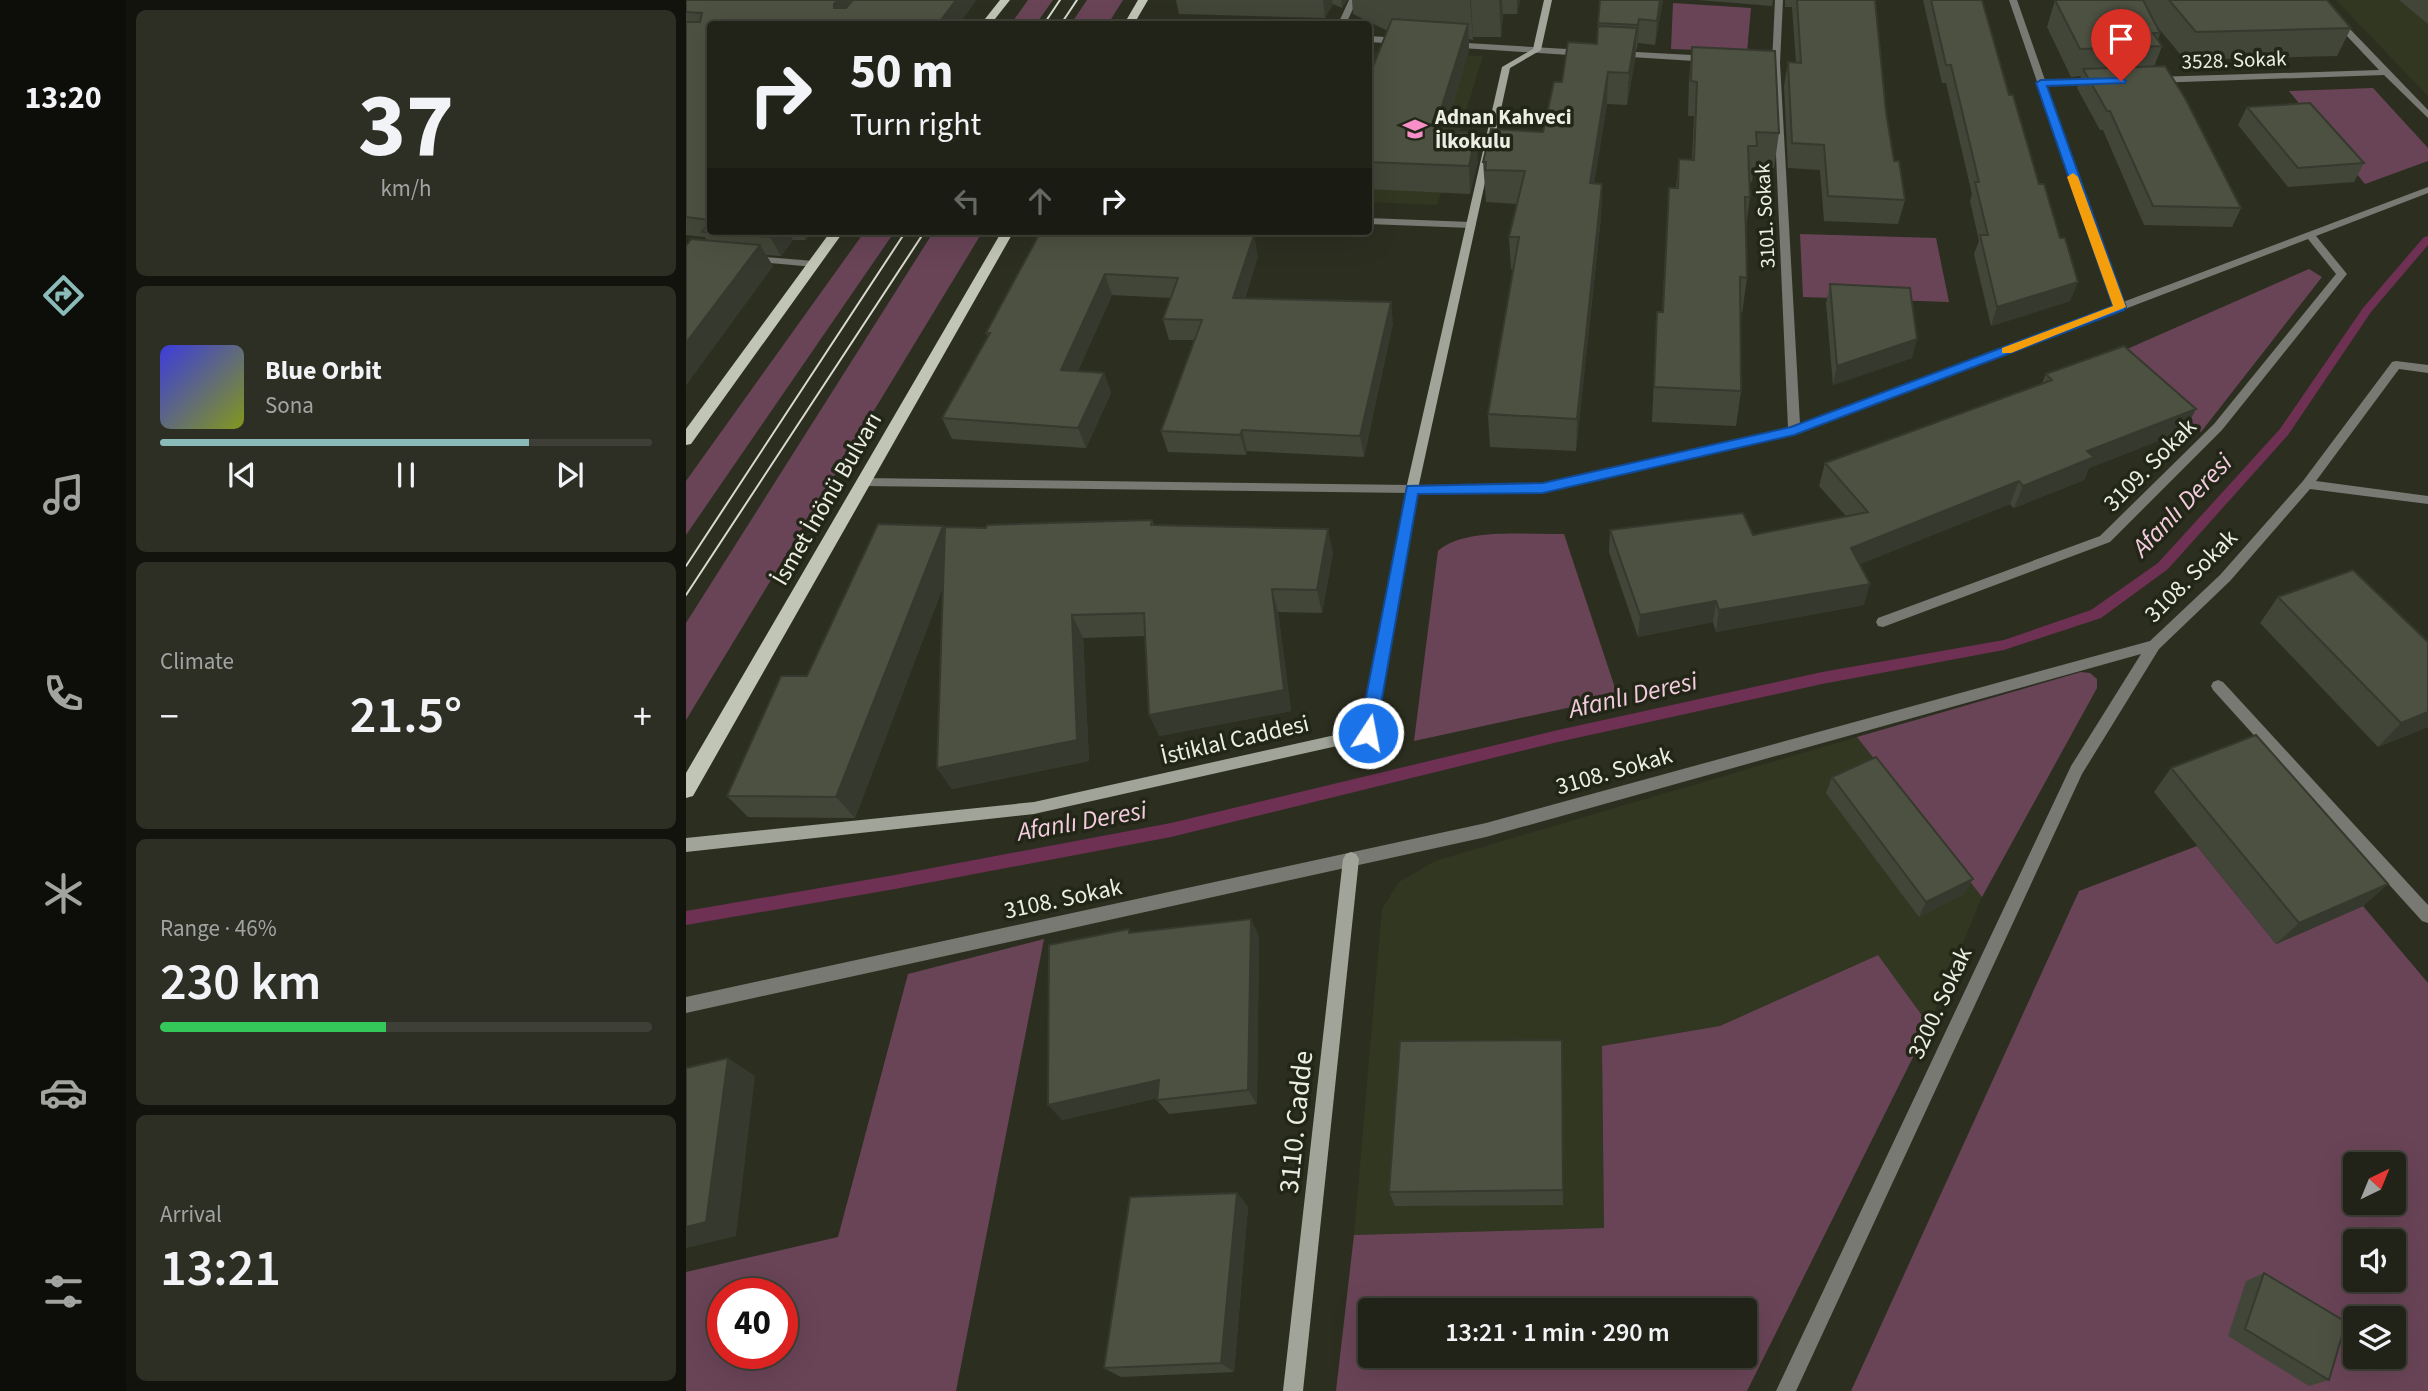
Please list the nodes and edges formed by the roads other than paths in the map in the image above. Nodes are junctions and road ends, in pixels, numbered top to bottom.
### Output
1 (1005, 0) edge
2 (1143, 0) edge
3 (1353, 0) edge
4 (1548, 0) edge
5 (1779, 0) edge
6 (2013, 0) edge
7 (2317, 0) edge
8 (988, 21) edge
9 (1131, 21) edge
10 (1343, 21) edge
11 (1372, 39) edge
12 (1407, 42) edge
13 (1433, 43) edge
14 (1536, 50) junction
15 (1590, 53) edge
16 (1603, 54) edge
17 (1723, 60) edge
18 (1763, 62) edge
19 (1776, 63) junction
20 (2386, 72) junction
21 (2138, 80) edge
22 (2110, 81) edge
23 (2041, 83) junction
24 (2428, 115) edge
25 (2428, 190) edge
26 (1372, 221) edge
27 (1471, 225) junction
28 (835, 235) edge
29 (1006, 235) edge
30 (2310, 235) junction
31 (737, 258) edge
32 (814, 264) junction
33 (2120, 307) junction
34 (2428, 369) edge
35 (1794, 431) junction
36 (686, 440) edge
37 (863, 482) junction
38 (2307, 484) junction
39 (1412, 489) junction
40 (2428, 500) edge
41 (1883, 622) dead end
42 (2154, 645) junction
43 (2217, 686) dead end
44 (686, 790) edge
45 (686, 845) edge
46 (1351, 859) junction
47 (2428, 916) edge
48 (686, 1005) edge
49 (1293, 1391) edge
50 (1786, 1391) edge

1 - 8 main road
2 - 9 main road
3 - 10 street
4 - 14 street
5 - 19 street, 3101. Sokak
6 - 23 street
7 - 20 street
11 - 12 street
13 - 14 street
14 - 15 street
14 - 27 street, İstiklal Caddesi
16 - 17 street
18 - 19 street
19 - 35 street, 3101. Sokak
20 - 21 street, 3528. Sokak
20 - 24 street
22 - 23 street
23 - 33 street
25 - 30 street
26 - 27 street
27 - 39 street, İstiklal Caddesi
28 - 32 main road
29 - 37 main road, İsmet İnönü Bulvarı
30 - 33 street
30 - 41 street, 3109. Sokak
31 - 32 street
32 - 36 main road
33 - 35 street
34 - 38 street, 3108. Sokak
35 - 39 street
37 - 39 street
37 - 44 main road, İsmet İnönü Bulvarı
38 - 40 street
38 - 42 street, 3108. Sokak
39 - 45 street, İstiklal Caddesi
42 - 46 street, 3108. Sokak
42 - 50 street, 3200. Sokak
43 - 47 street
46 - 48 street, 3108. Sokak
46 - 49 street, 3110. Cadde

